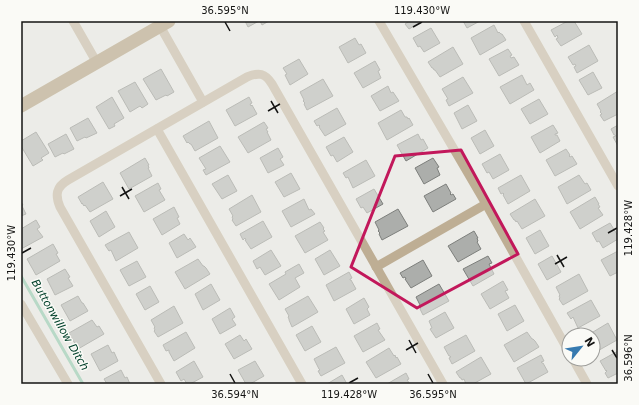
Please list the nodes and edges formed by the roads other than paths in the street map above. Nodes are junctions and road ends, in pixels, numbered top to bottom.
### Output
1 (73, 21) edge
2 (379, 21) edge
3 (524, 21) edge
4 (164, 24) edge
5 (97, 63) junction
6 (203, 102) junction
7 (21, 106) edge
8 (157, 129) junction
9 (618, 186) edge
10 (486, 204) junction
11 (376, 267) junction
12 (21, 304) edge
13 (561, 338) edge
14 (577, 367) edge
15 (68, 384) edge
16 (161, 384) edge
17 (302, 384) edge
18 (443, 384) edge
19 (587, 384) edge

1 - 5 street
2 - 10 street
3 - 9 street
4 - 5 street
4 - 6 street
5 - 7 street
6 - 8 street
6 - 11 street
8 - 16 street
8 - 17 street
10 - 11 street
10 - 13 street
11 - 18 street
12 - 15 street
14 - 19 street

